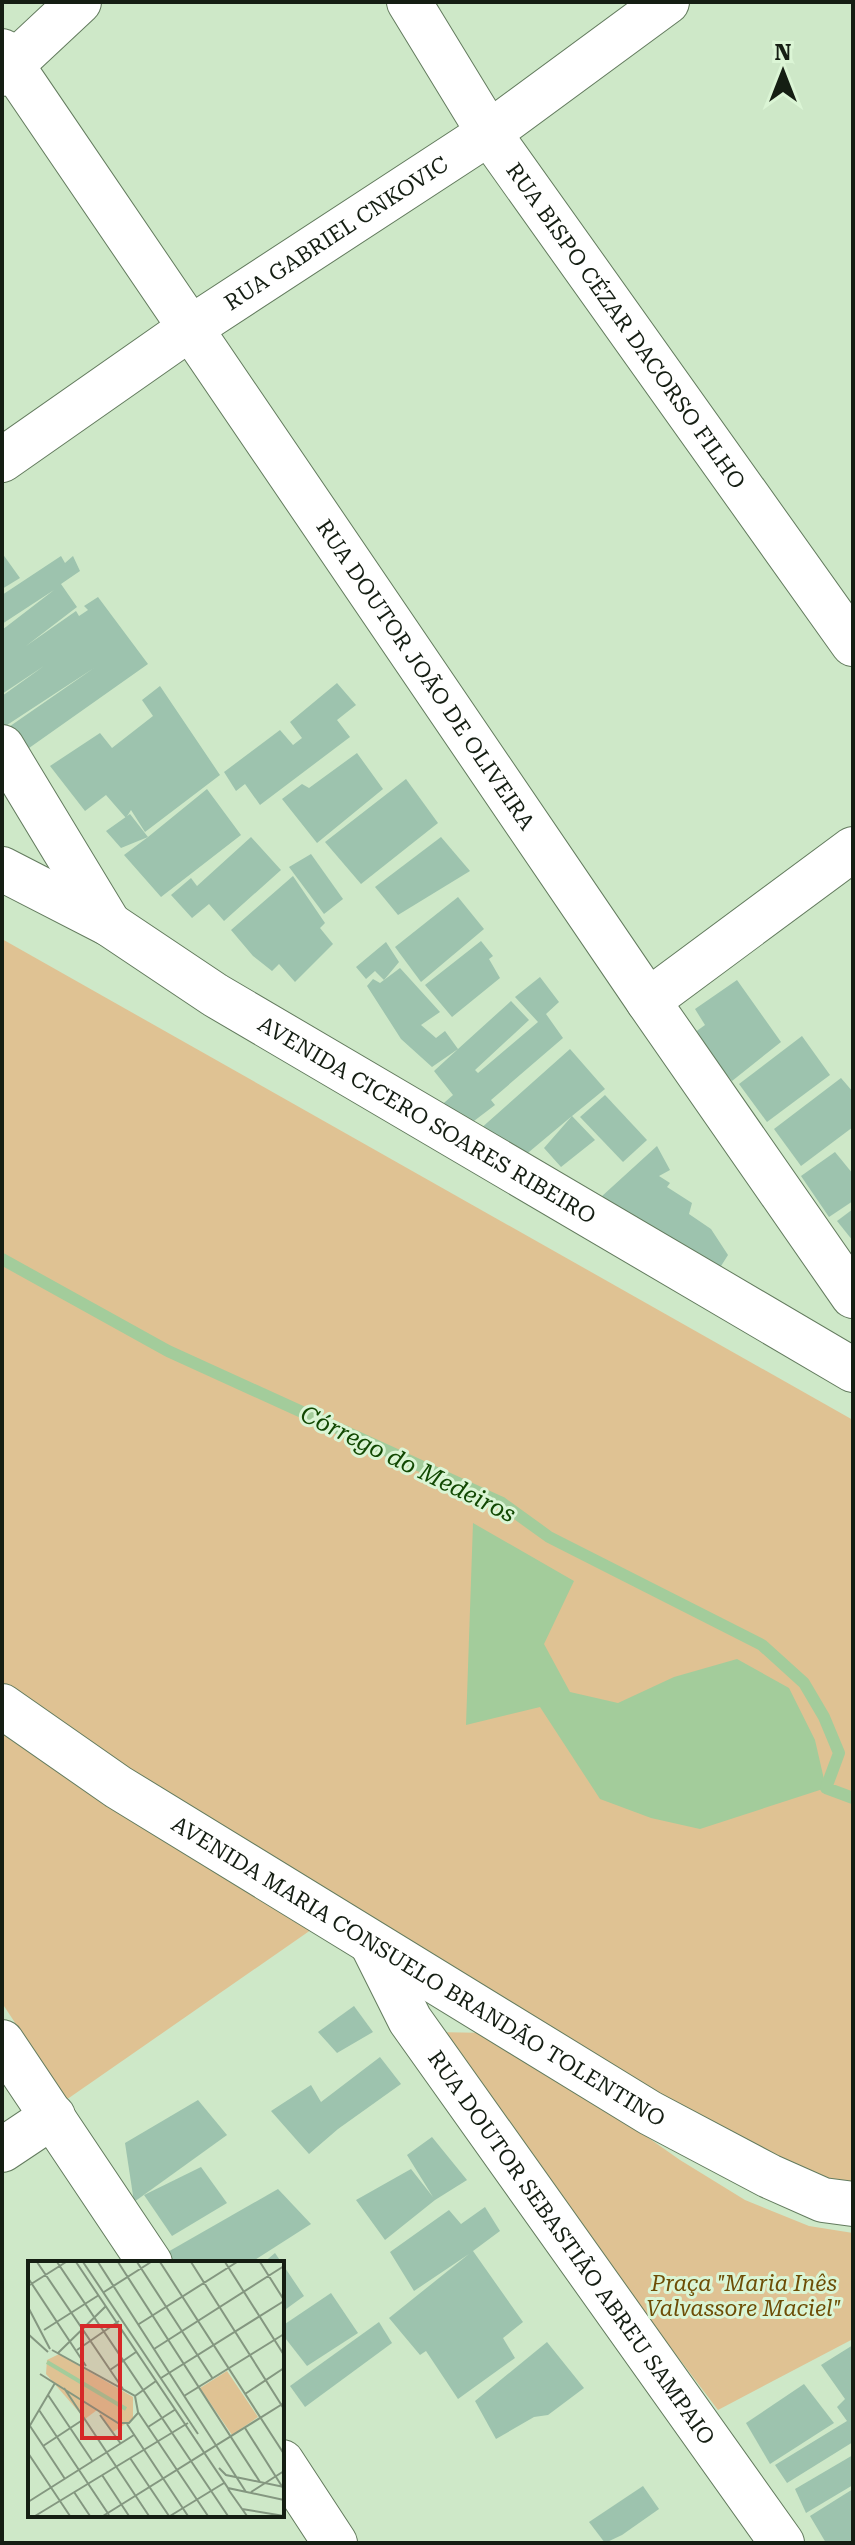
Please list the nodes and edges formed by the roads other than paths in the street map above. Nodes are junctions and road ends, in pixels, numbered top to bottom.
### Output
1 (79, 2) edge
2 (409, 2) edge
3 (667, 2) edge
4 (5, 64) edge
5 (489, 133) junction
6 (189, 329) junction
7 (2, 460) edge
8 (853, 644) edge
9 (2, 747) edge
10 (853, 849) edge
11 (2, 869) edge
12 (109, 924) junction
13 (648, 1001) junction
14 (853, 1296) edge
15 (853, 1370) edge
16 (2, 1706) edge
17 (372, 1944) junction
18 (2, 2042) edge
19 (53, 2116) junction
20 (2, 2150) edge
21 (853, 2204) edge
22 (149, 2261) edge
23 (284, 2465) edge
24 (335, 2543) edge
25 (782, 2543) edge

1 - 4 street
2 - 5 street, RUA BISPO CÉZAR DACORSO FILHO
3 - 5 street, RUA GABRIEL CNKOVIC
4 - 6 street, RUA DOUTOR JOÃO DE OLIVEIRA
5 - 6 street, RUA GABRIEL CNKOVIC
5 - 8 street, RUA BISPO CÉZAR DACORSO FILHO
6 - 7 street, RUA GABRIEL CNKOVIC
6 - 13 street, RUA DOUTOR JOÃO DE OLIVEIRA
9 - 12 street
10 - 13 street
11 - 12 street, AVENIDA CICERO SOARES RIBEIRO
12 - 15 street, AVENIDA CICERO SOARES RIBEIRO
13 - 14 street, RUA DOUTOR JOÃO DE OLIVEIRA
16 - 17 street, AVENIDA MARIA CONSUELO BRANDÃO TOLENTINO
17 - 21 street, AVENIDA MARIA CONSUELO BRANDÃO TOLENTINO
17 - 25 street, RUA DOUTOR SEBASTIÃO ABREU SAMPAIO
18 - 19 street
19 - 20 street
19 - 22 street
23 - 24 street

